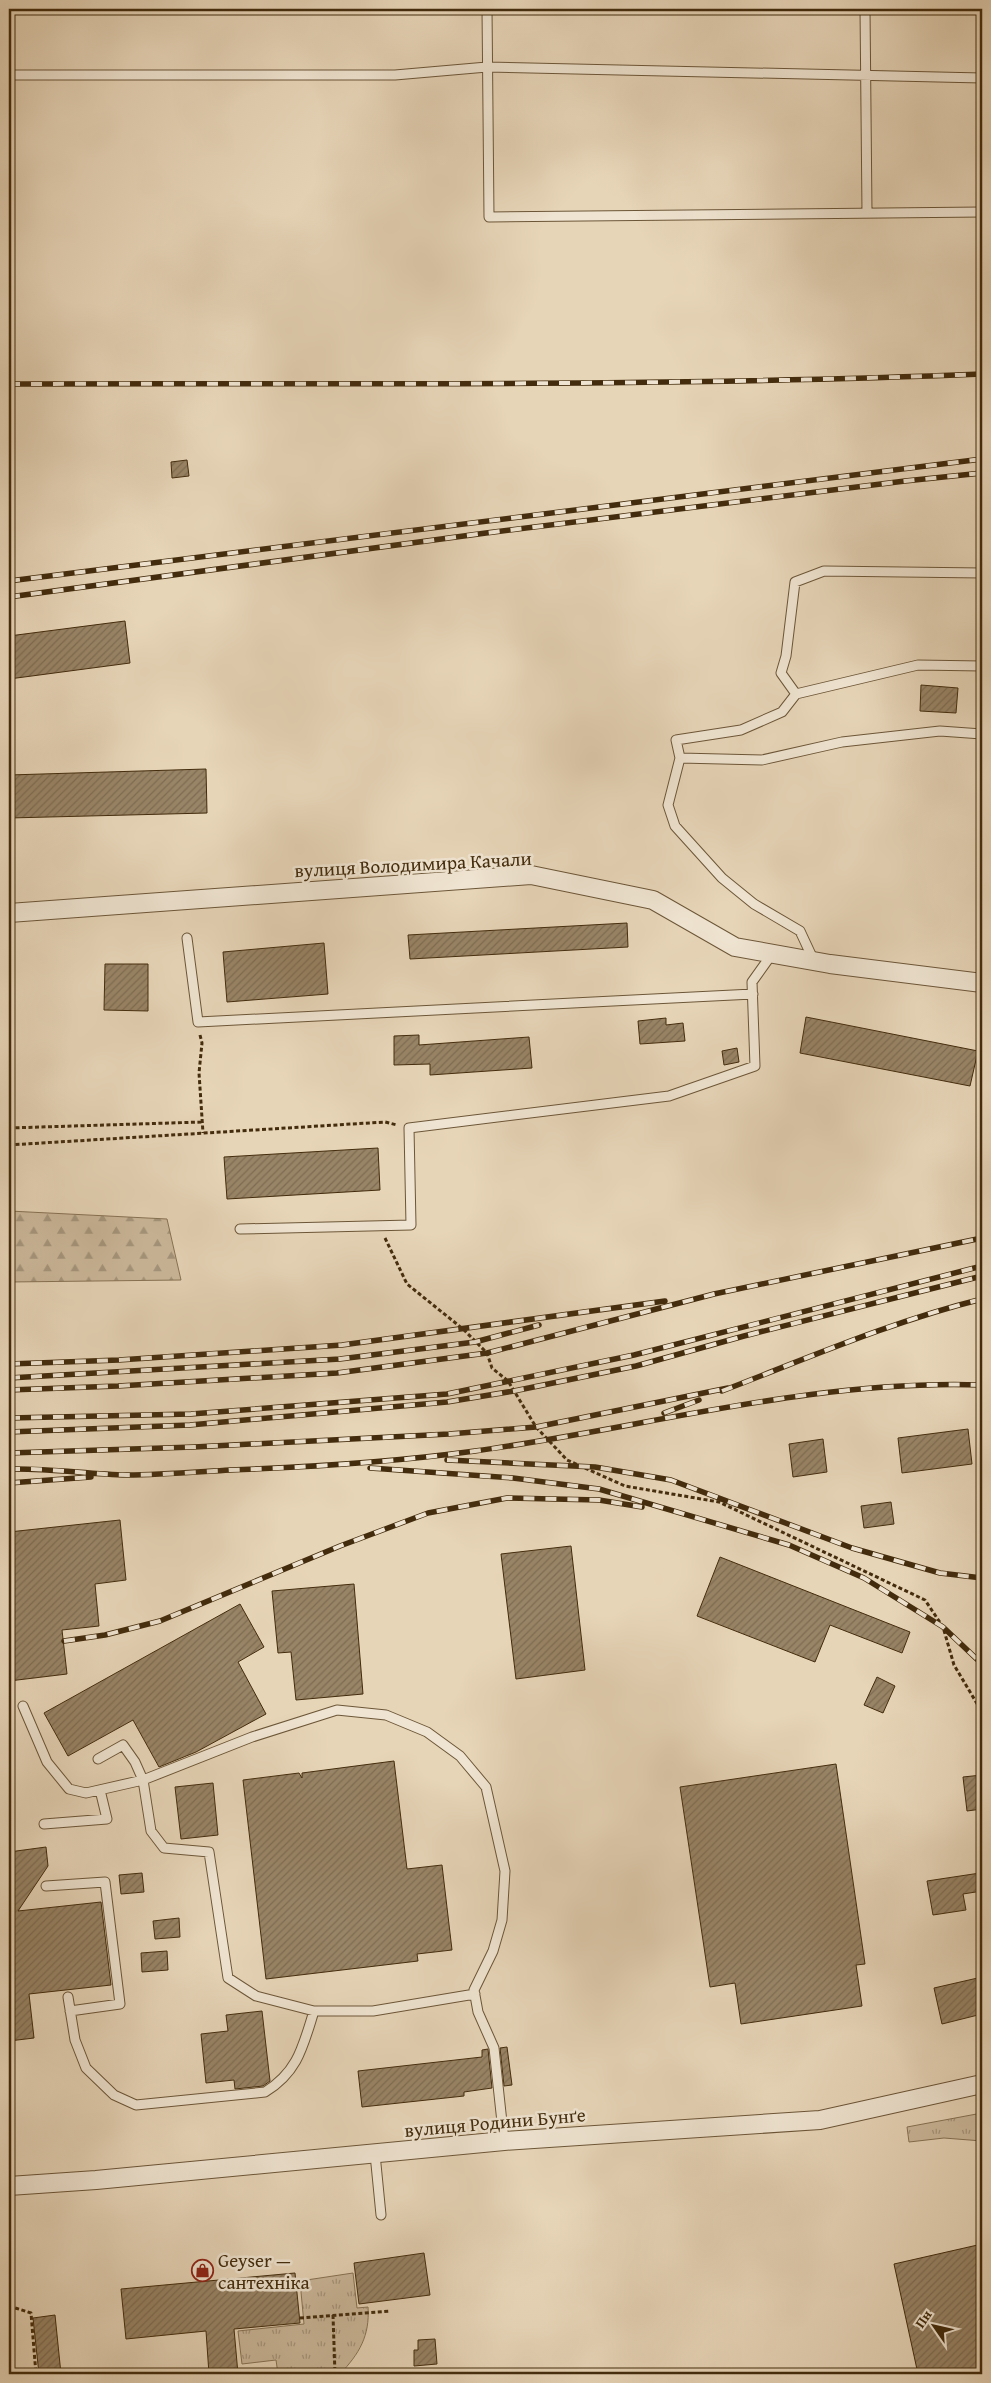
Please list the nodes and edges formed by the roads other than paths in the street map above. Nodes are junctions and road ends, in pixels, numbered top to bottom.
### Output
1 (487, 9) edge
2 (865, 9) edge
3 (488, 67) junction
4 (9, 75) edge
5 (866, 76) junction
6 (982, 78) edge
7 (982, 212) edge
8 (867, 213) junction
9 (982, 573) edge
10 (982, 666) edge
11 (796, 694) junction
12 (982, 734) edge
13 (680, 758) junction
14 (9, 913) edge
15 (187, 938) dead end
16 (772, 954) junction
17 (814, 961) junction
18 (982, 983) edge
19 (753, 994) junction
20 (240, 1229) dead end
21 (24, 1706) dead end
22 (98, 1759) dead end
23 (143, 1780) junction
24 (100, 1790) junction
25 (44, 1824) dead end
26 (46, 1886) dead end
27 (475, 1994) junction
28 (68, 1997) dead end
29 (70, 2011) junction
30 (314, 2011) junction
31 (982, 2084) edge
32 (504, 2141) junction
33 (375, 2154) junction
34 (9, 2186) edge
35 (381, 2215) dead end

1 - 3 lane
2 - 5 lane
3 - 4 lane
3 - 5 lane
3 - 8 lane
5 - 6 lane
5 - 8 lane
7 - 8 lane
9 - 11 lane
10 - 11 lane
11 - 13 lane
12 - 13 lane
13 - 17 lane
14 - 16 street, вулиця Володимира Качали
15 - 19 lane
16 - 17 street, вулиця Володимира Качали
16 - 19 lane
17 - 18 street, вулиця Володимира Качали
19 - 20 lane
21 - 24 lane
22 - 23 lane
23 - 24 lane
23 - 27 lane
23 - 30 lane
24 - 25 lane
26 - 29 lane
27 - 30 lane
27 - 32 lane
28 - 29 lane
29 - 30 lane
31 - 32 street, вулиця Родини Бунґе
32 - 33 street, вулиця Родини Бунґе
33 - 34 street, вулиця Родини Бунґе
33 - 35 lane

